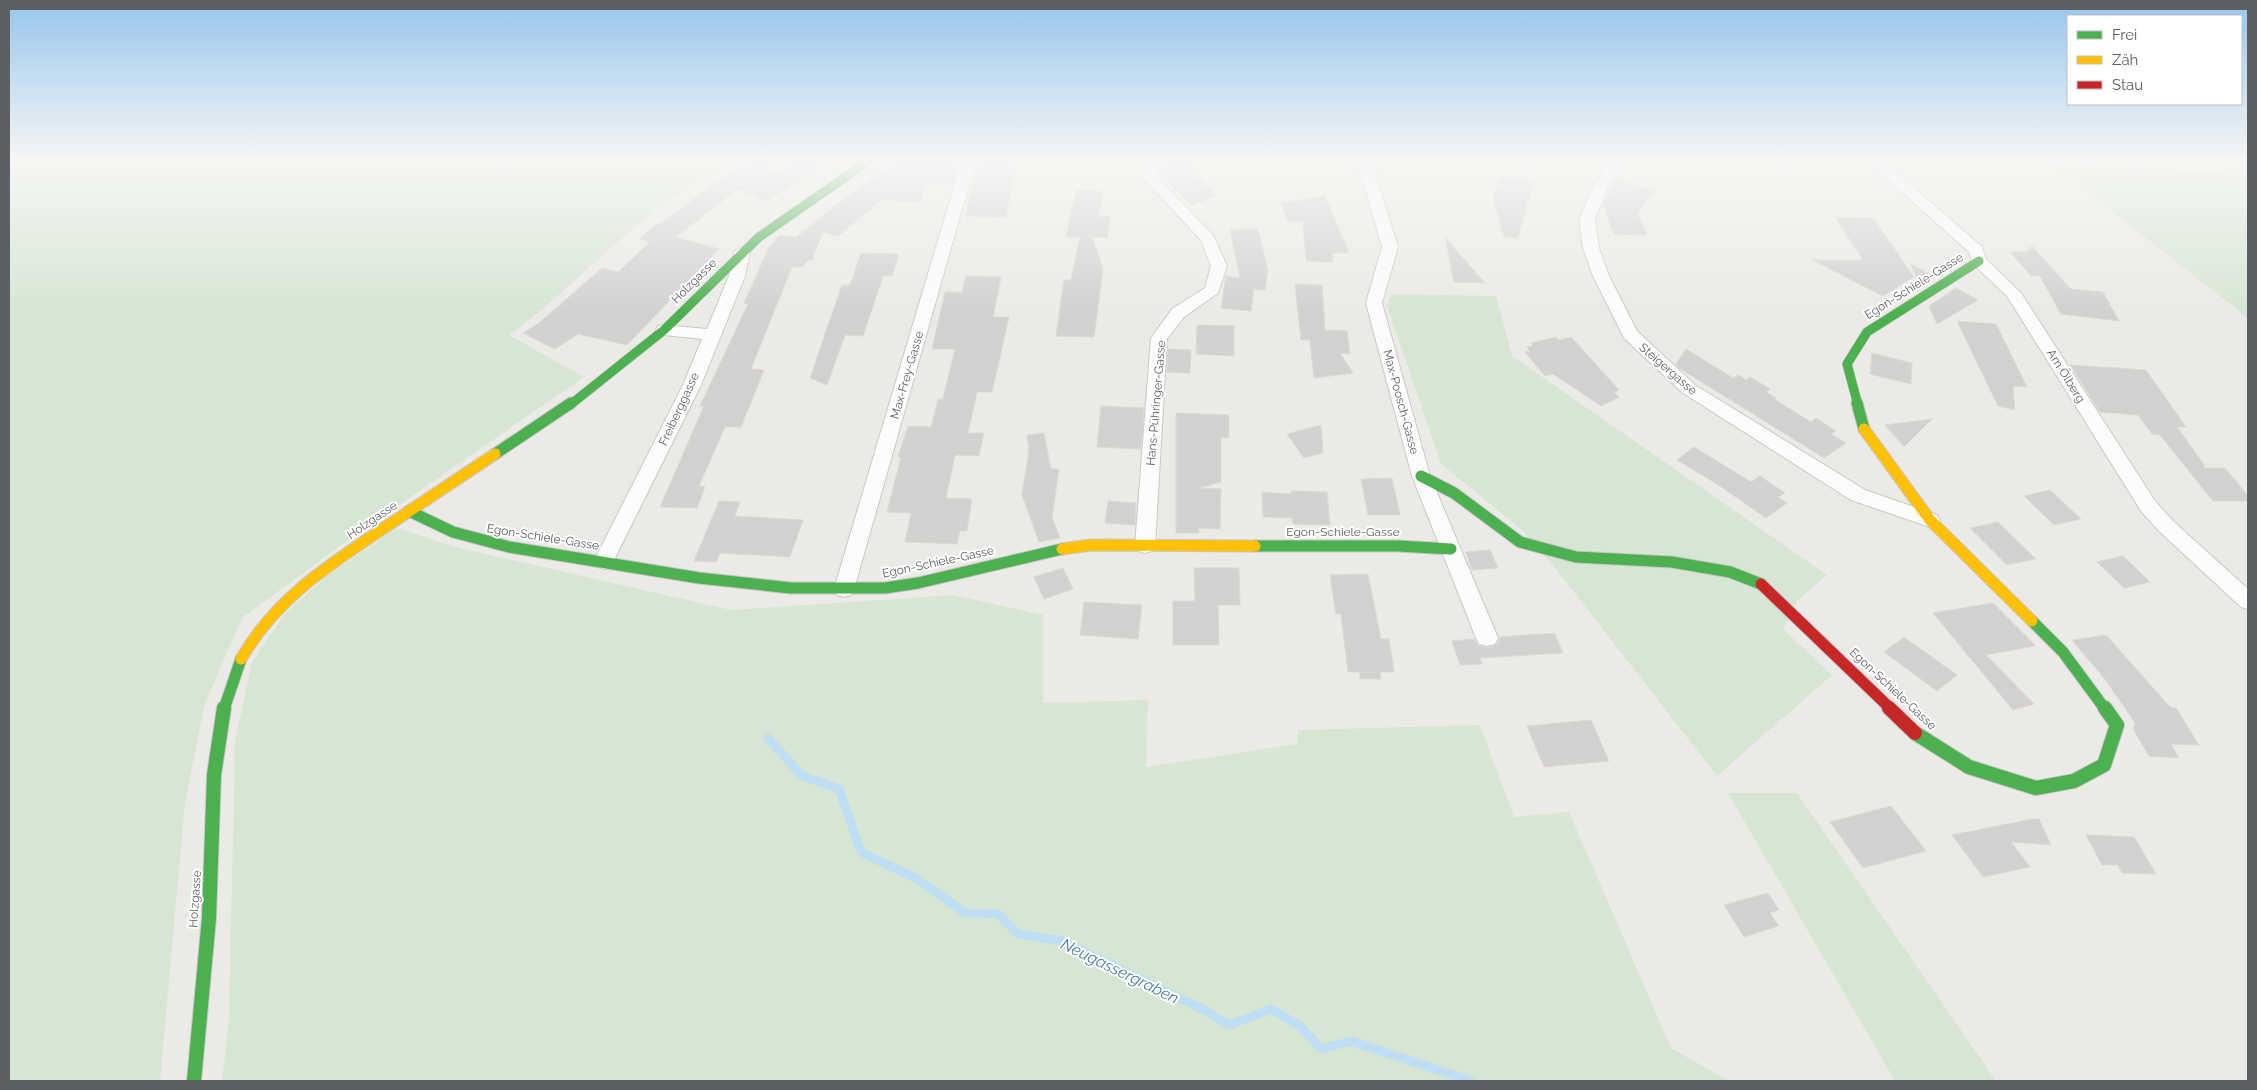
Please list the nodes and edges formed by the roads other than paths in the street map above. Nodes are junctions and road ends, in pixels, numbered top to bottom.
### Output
1 (795, 211) edge
2 (954, 211) edge
3 (1182, 211) edge
4 (1379, 211) edge
5 (1590, 211) edge
6 (1931, 211) edge
7 (742, 252) junction
8 (1980, 261) junction
9 (664, 330) junction
10 (711, 335) junction
11 (1421, 476) junction
12 (409, 511) junction
13 (1930, 520) junction
14 (1144, 546) junction
15 (1450, 549) junction
16 (604, 561) junction
17 (844, 589) junction
18 (2248, 601) edge
19 (1487, 638) dead end
20 (194, 1081) edge

1 - 7 street, Holzgasse
2 - 17 street, Max-Frey-Gasse
3 - 14 street, Hans-Pühringer-Gasse
4 - 11 street, Max-Poosch-Gasse
5 - 13 street, Steigergasse
6 - 8 street, Am Ölberg
7 - 9 street, Holzgasse
7 - 10 street, Freiberggasse
8 - 13 street, Egon-Schiele-Gasse
8 - 18 street, Am Ölberg
9 - 10 street
9 - 12 street, Holzgasse
10 - 16 street, Freiberggasse
11 - 13 street, Egon-Schiele-Gasse
11 - 15 street, Max-Poosch-Gasse
12 - 16 street, Egon-Schiele-Gasse
12 - 20 street, Holzgasse
14 - 15 street, Egon-Schiele-Gasse
14 - 17 street, Egon-Schiele-Gasse
15 - 19 street, Max-Poosch-Gasse
16 - 17 street, Egon-Schiele-Gasse

